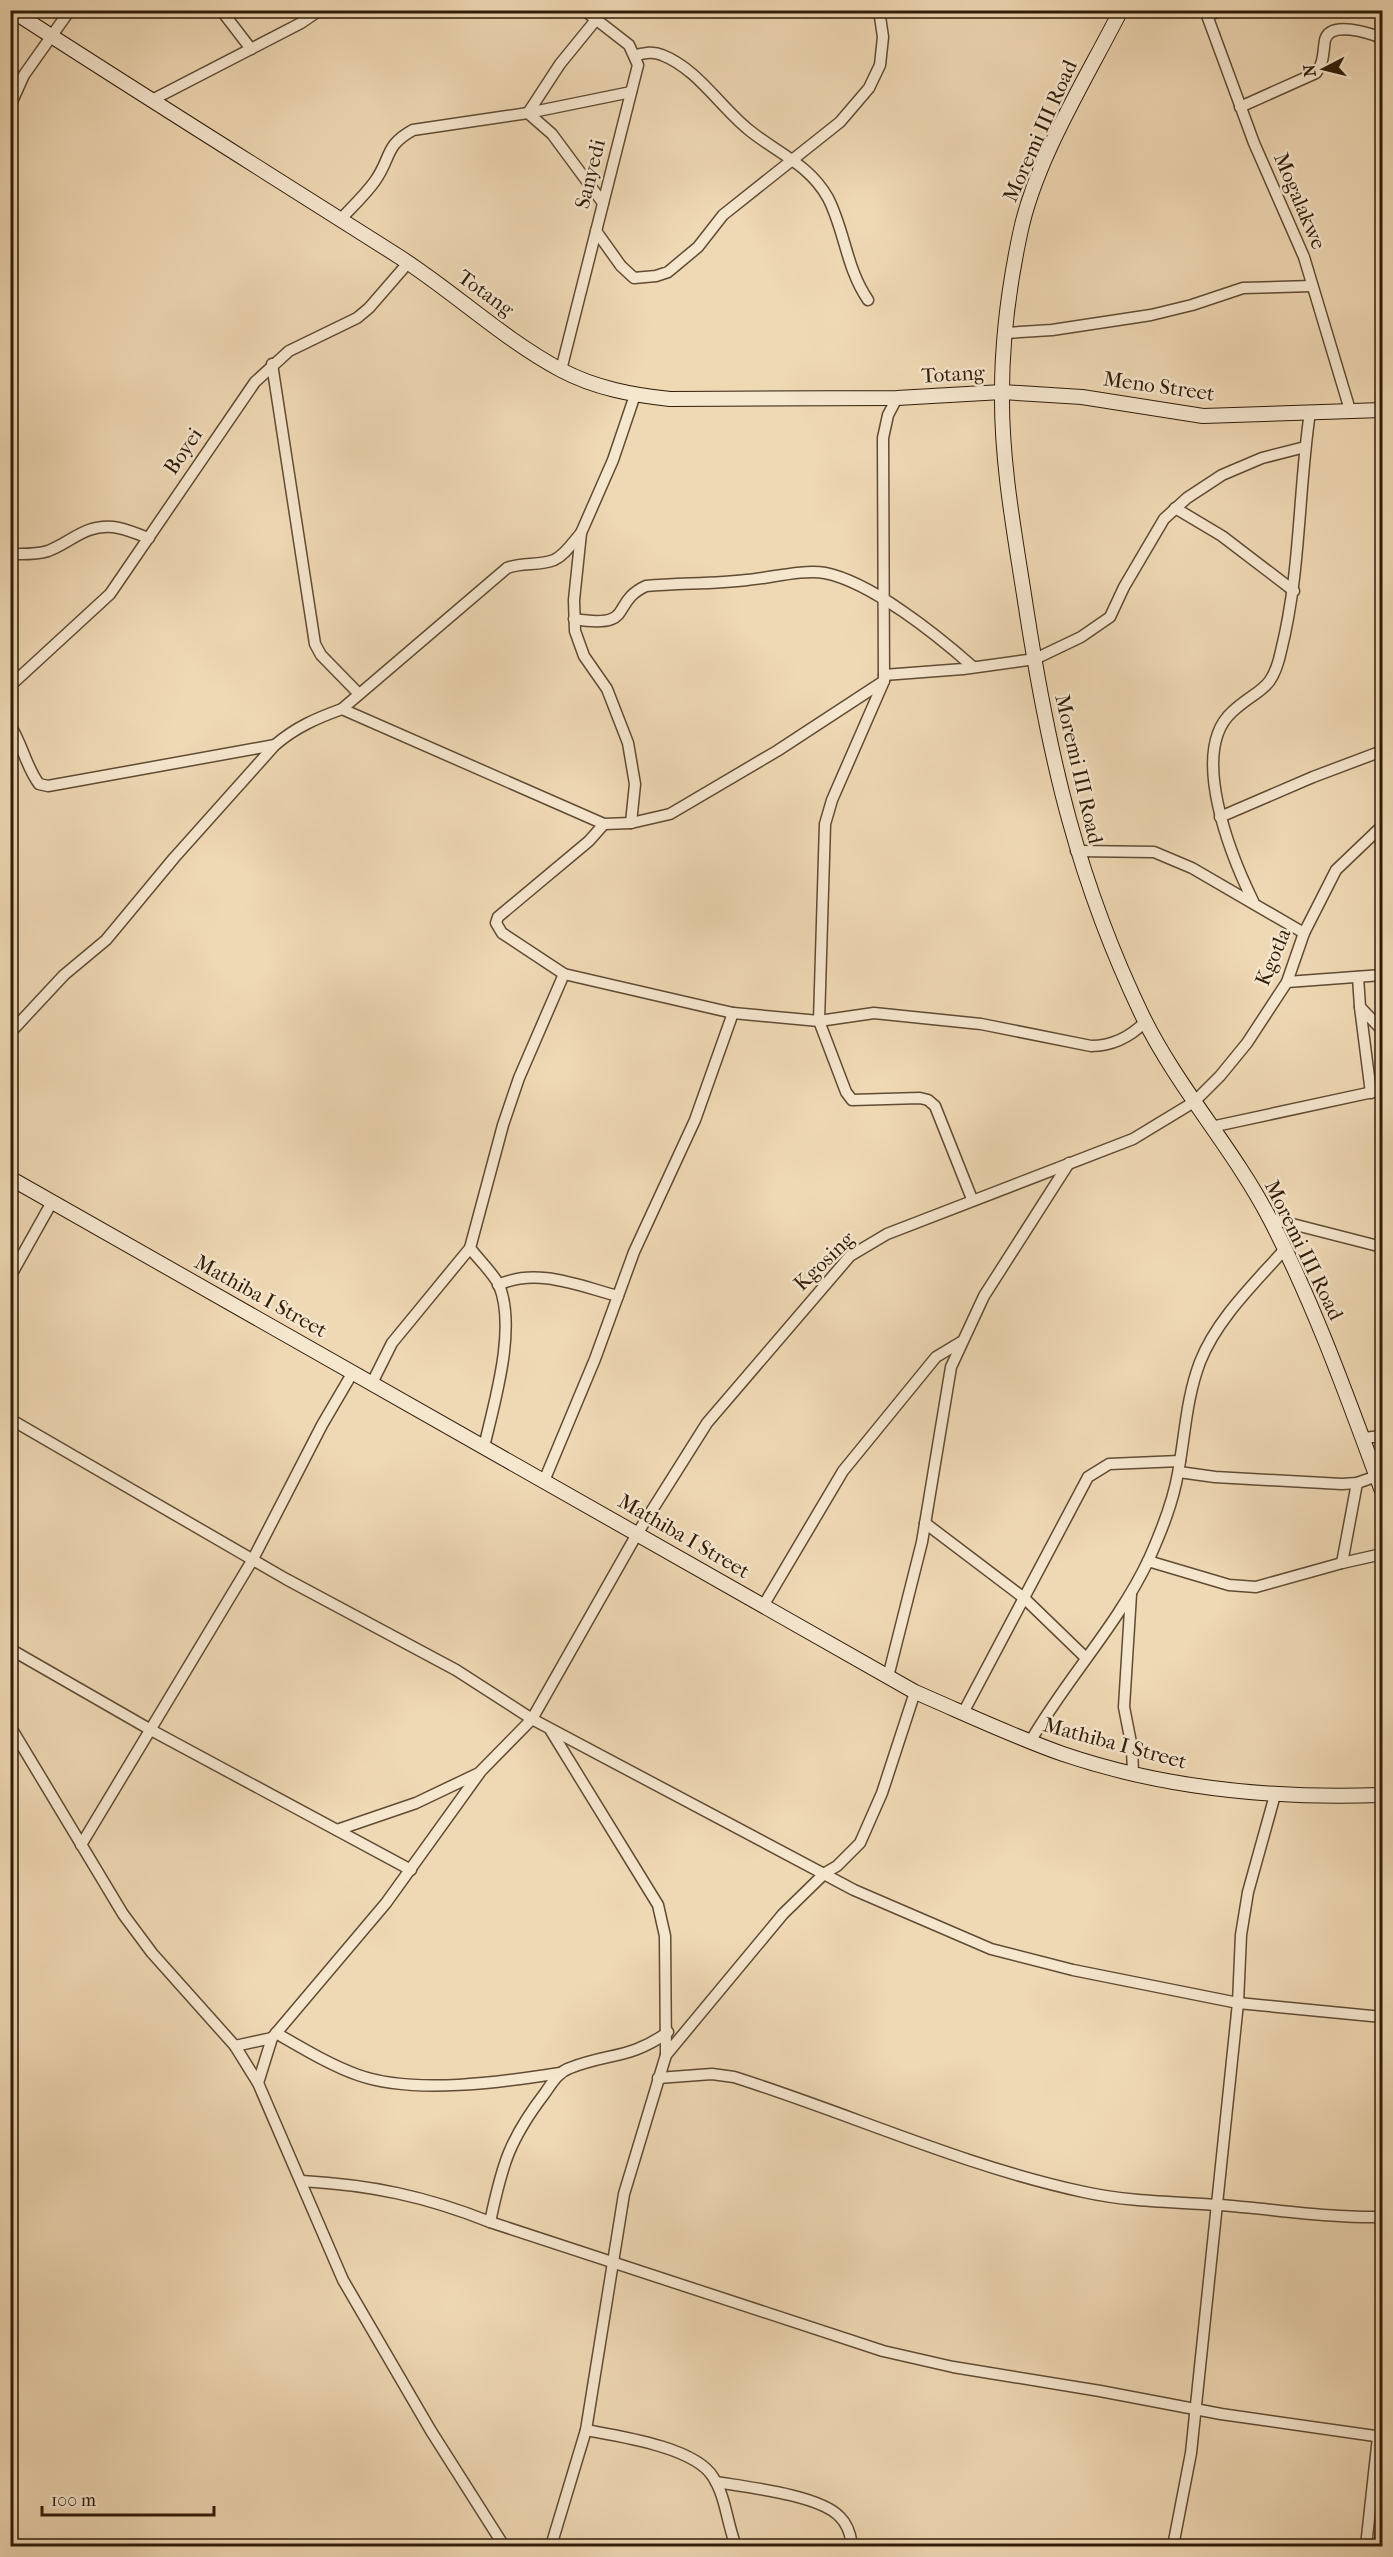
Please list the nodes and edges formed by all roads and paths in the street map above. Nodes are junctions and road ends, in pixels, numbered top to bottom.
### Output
1 (11, 10) edge
2 (70, 10) edge
3 (221, 10) edge
4 (320, 10) edge
5 (584, 10) edge
6 (879, 10) edge
7 (1121, 10) edge
8 (1226, 10) edge
9 (1206, 13) edge
10 (595, 21) junction
11 (51, 37) junction
12 (1383, 38) edge
13 (250, 49) junction
14 (636, 55) junction
15 (24, 75) junction
16 (10, 79) edge
17 (631, 92) junction
18 (152, 100) junction
19 (10, 106) edge
20 (1240, 107) junction
21 (528, 113) junction
22 (793, 159) junction
23 (603, 203) junction
24 (340, 220) junction
25 (596, 231) junction
26 (408, 262) junction
27 (1312, 286) junction
28 (868, 300) dead end
29 (1006, 333) junction
30 (272, 364) junction
31 (561, 370) junction
32 (1002, 392) junction
33 (635, 395) junction
34 (897, 398) junction
35 (1350, 410) junction
36 (1383, 410) edge
37 (1310, 412) junction
38 (1305, 447) junction
39 (1175, 508) junction
40 (581, 533) junction
41 (148, 538) junction
42 (10, 554) edge
43 (1294, 591) junction
44 (883, 600) junction
45 (574, 619) junction
46 (1035, 659) junction
47 (972, 666) junction
48 (884, 678) junction
49 (10, 686) edge
50 (359, 694) junction
51 (342, 709) junction
52 (10, 725) edge
53 (275, 745) junction
54 (1383, 751) edge
55 (1220, 817) junction
56 (631, 823) junction
57 (604, 824) junction
58 (1383, 826) edge
59 (1076, 851) junction
60 (1253, 901) junction
61 (1304, 933) junction
62 (564, 974) junction
63 (1383, 975) edge
64 (1358, 977) junction
65 (1287, 982) junction
66 (1360, 1007) junction
67 (733, 1013) junction
68 (819, 1022) junction
69 (1146, 1022) junction
70 (13, 1026) edge
71 (1383, 1030) edge
72 (1383, 1090) edge
73 (1371, 1093) junction
74 (1194, 1102) junction
75 (1211, 1127) junction
76 (1069, 1163) junction
77 (10, 1178) edge
78 (972, 1199) junction
79 (52, 1202) junction
80 (1269, 1218) junction
81 (1383, 1247) edge
82 (470, 1248) junction
83 (1284, 1250) junction
84 (10, 1277) edge
85 (498, 1285) junction
86 (618, 1296) junction
87 (961, 1342) junction
88 (353, 1372) junction
89 (372, 1383) junction
90 (10, 1419) edge
91 (1383, 1436) edge
92 (1363, 1438) junction
93 (484, 1447) junction
94 (1179, 1467) junction
95 (1377, 1476) junction
96 (544, 1481) junction
97 (1357, 1483) junction
98 (1383, 1491) edge
99 (926, 1523) junction
100 (637, 1534) junction
101 (1383, 1554) edge
102 (253, 1559) junction
103 (1148, 1561) junction
104 (1342, 1563) junction
105 (1131, 1591) junction
106 (1024, 1598) junction
107 (764, 1606) junction
108 (10, 1649) edge
109 (1086, 1658) junction
110 (888, 1677) junction
111 (915, 1692) junction
112 (963, 1713) junction
113 (532, 1719) junction
114 (10, 1726) edge
115 (151, 1730) junction
116 (551, 1730) junction
117 (1030, 1742) junction
118 (482, 1771) junction
119 (1133, 1773) junction
120 (1275, 1795) junction
121 (1383, 1795) edge
122 (337, 1830) junction
123 (81, 1845) junction
124 (411, 1870) junction
125 (825, 1873) junction
126 (1238, 2002) junction
127 (1383, 2018) edge
128 (668, 2032) junction
129 (274, 2035) junction
130 (235, 2046) junction
131 (666, 2055) junction
132 (560, 2073) junction
133 (658, 2078) junction
134 (258, 2083) junction
135 (302, 2181) junction
136 (1218, 2205) junction
137 (1383, 2217) edge
138 (490, 2222) junction
139 (615, 2261) junction
140 (1196, 2410) junction
141 (586, 2430) junction
142 (1380, 2437) edge
143 (716, 2482) junction
144 (504, 2547) edge
145 (551, 2547) edge
146 (736, 2547) edge
147 (852, 2547) edge
148 (1173, 2547) edge
149 (1366, 2547) edge

1 - 11 street, Totang
2 - 11 street
3 - 13 street
4 - 13 street
5 - 10 street
6 - 22 street
7 - 29 street, Moremi III Road
8 - 9 street
9 - 20 street, Mogalakwe
10 - 14 street
10 - 21 street
11 - 15 street
11 - 18 street, Totang
12 - 20 street
13 - 18 street
14 - 17 street, Sanyedi
14 - 22 street
15 - 16 street
15 - 19 street
17 - 21 street
17 - 23 street, Sanyedi
18 - 24 street, Totang
20 - 27 street, Mogalakwe
21 - 23 street
21 - 24 street
22 - 25 street
22 - 28 street
23 - 25 street, Sanyedi
24 - 26 street, Totang
25 - 31 street, Sanyedi
26 - 30 street, Boyei
26 - 31 street, Totang
27 - 29 street
27 - 35 street, Mogalakwe
29 - 32 street, Moremi III Road
30 - 41 street, Boyei
30 - 50 street
31 - 33 street, Totang
32 - 34 street, Totang
32 - 37 street, Meno Street
32 - 46 street, Moremi III Road
33 - 34 street, Totang
33 - 40 street
34 - 44 street
35 - 36 street, Meno Street
35 - 37 street, Meno Street
37 - 38 street
38 - 39 street
38 - 43 street
39 - 43 street
39 - 46 street
40 - 45 street
40 - 50 street
41 - 42 street
41 - 49 street, Boyei
43 - 55 street
44 - 45 street
44 - 47 street
44 - 48 street
45 - 56 street
46 - 47 street
46 - 59 street, Moremi III Road
47 - 48 street
48 - 56 street
48 - 68 street
50 - 51 street
51 - 53 street
51 - 57 street
52 - 53 street
53 - 70 street
54 - 55 street
55 - 60 street
56 - 57 street
57 - 62 street
58 - 61 street, Kgotla
59 - 60 street
59 - 69 street, Moremi III Road
60 - 61 street
61 - 65 street, Kgotla
62 - 67 street
62 - 82 street
63 - 64 street
64 - 65 street
64 - 66 street
65 - 74 street, Kgotla
66 - 71 street
66 - 73 street
67 - 68 street
67 - 86 street
68 - 69 street
68 - 78 street
69 - 74 street, Moremi III Road
72 - 73 street
73 - 75 street
74 - 75 street, Moremi III Road
74 - 76 street, Kgosing
75 - 80 street, Moremi III Road
76 - 78 street, Kgosing
76 - 87 street
77 - 79 street, Mathiba I Street
78 - 100 street, Kgosing
79 - 84 street
79 - 88 street, Mathiba I Street
80 - 81 street
80 - 83 street, Moremi III Road
82 - 85 street
82 - 89 street
83 - 92 street, Moremi III Road
83 - 94 street
85 - 86 street
85 - 93 street
86 - 96 street
87 - 99 street
87 - 107 street
88 - 89 street, Mathiba I Street
88 - 102 street
89 - 93 street, Mathiba I Street
90 - 102 street
91 - 92 street
92 - 95 street, Moremi III Road
93 - 96 street, Mathiba I Street
94 - 97 street
94 - 103 street
94 - 106 street
95 - 97 street
95 - 98 street, Moremi III Road
96 - 100 street, Mathiba I Street
97 - 104 street
99 - 106 street
99 - 110 street
100 - 107 street, Mathiba I Street
100 - 113 street, Kgosing
101 - 104 street
102 - 113 street
102 - 115 street
103 - 104 street
103 - 105 street
105 - 109 street
105 - 119 street
106 - 109 street
106 - 112 street
107 - 110 street, Mathiba I Street
108 - 115 street
109 - 117 street
110 - 111 street, Mathiba I Street
111 - 112 street, Mathiba I Street
111 - 125 street
112 - 117 street, Mathiba I Street
113 - 116 street
113 - 118 street, Kgosing
114 - 123 street
115 - 122 street
115 - 123 street
116 - 125 street
116 - 128 street
117 - 119 street, Mathiba I Street
118 - 122 street
118 - 124 street
119 - 120 street, Mathiba I Street
120 - 121 street, Mathiba I Street
120 - 126 street
122 - 124 street
123 - 130 street
124 - 129 street
125 - 126 street
125 - 131 street
126 - 127 street
126 - 136 street
128 - 131 street
128 - 132 street
129 - 130 street
129 - 132 street
129 - 134 street
130 - 134 street
131 - 133 street
132 - 138 street
133 - 136 street
133 - 139 street
134 - 135 street
135 - 138 street
135 - 144 street
136 - 137 street
136 - 140 street
138 - 139 street
139 - 140 street
139 - 141 street
140 - 142 street
140 - 148 street
141 - 143 street
141 - 145 street
142 - 149 street
143 - 146 street
143 - 147 street

